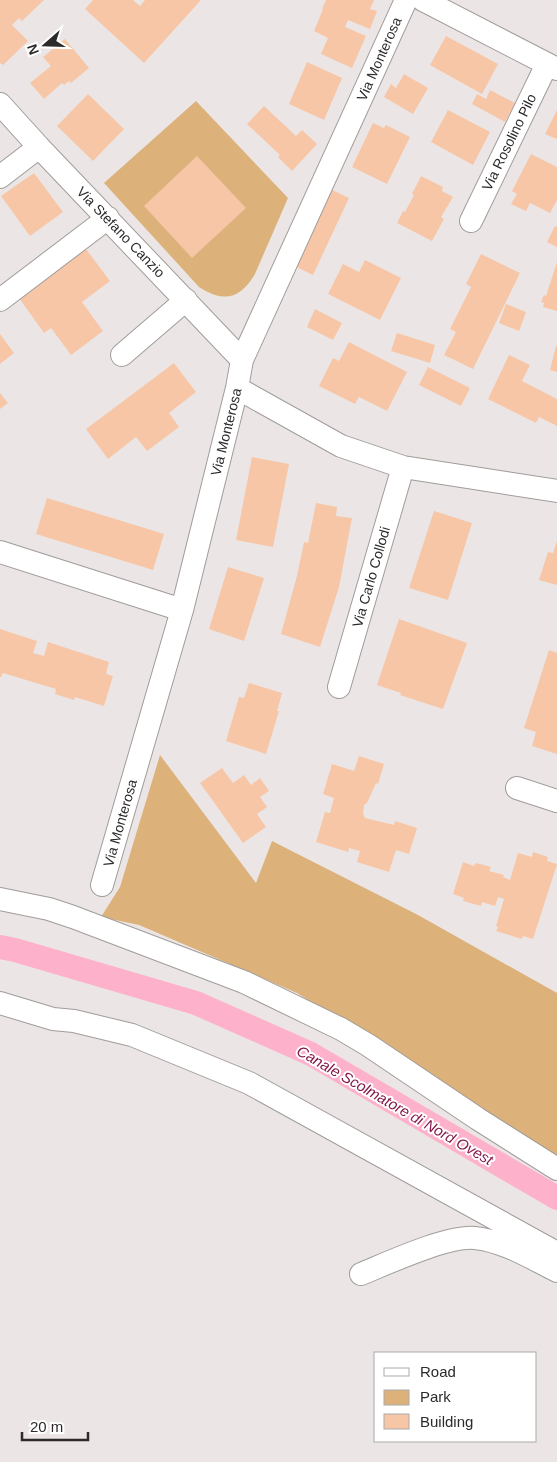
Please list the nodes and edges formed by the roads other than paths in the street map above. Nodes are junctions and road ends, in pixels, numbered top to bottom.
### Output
1 (406, 0) edge
2 (423, 0) edge
3 (552, 66) edge
4 (0, 104) edge
5 (39, 147) junction
6 (0, 177) edge
7 (108, 218) junction
8 (471, 221) dead end
9 (0, 300) edge
10 (186, 300) junction
11 (122, 355) dead end
12 (242, 360) junction
13 (237, 388) junction
14 (402, 467) junction
15 (557, 491) edge
16 (0, 552) edge
17 (182, 610) junction
18 (339, 687) dead end
19 (517, 788) dead end
20 (557, 801) edge
21 (102, 885) dead end
22 (0, 899) edge
23 (0, 1003) edge
24 (557, 1169) edge
25 (557, 1253) edge
26 (557, 1271) edge
27 (361, 1274) dead end

1 - 12 street, Via Monterosa
2 - 3 street
3 - 8 street, Via Rosolino Pilo
4 - 5 street, Via Stefano Canzio
5 - 6 street
5 - 7 street, Via Stefano Canzio
7 - 9 street
7 - 10 street, Via Stefano Canzio
10 - 11 street
10 - 12 street, Via Stefano Canzio
12 - 13 street, Via Monterosa
13 - 14 street
13 - 17 street, Via Monterosa
14 - 15 street
14 - 18 street, Via Carlo Collodi
16 - 17 street
17 - 21 street, Via Monterosa
19 - 20 street
22 - 24 street
23 - 25 street
26 - 27 street

